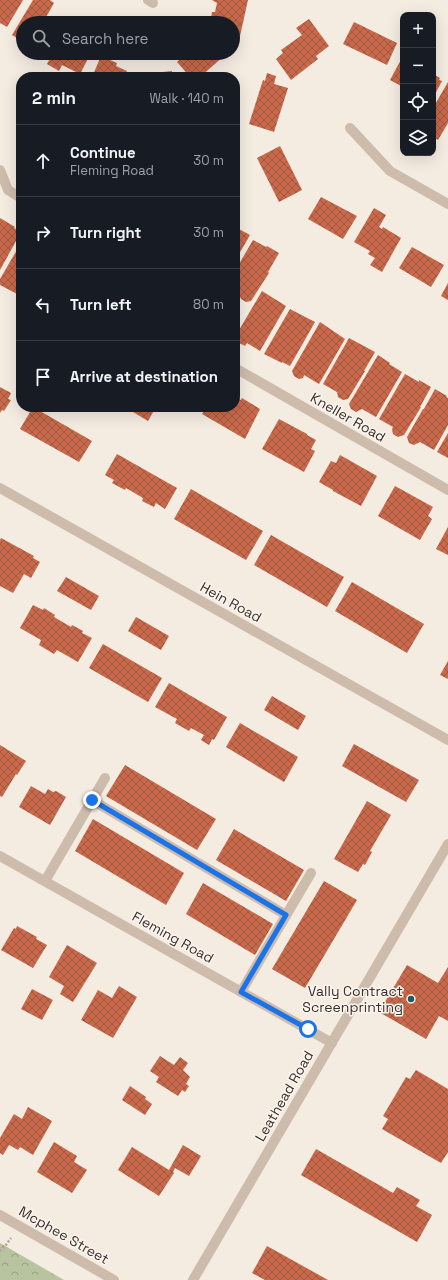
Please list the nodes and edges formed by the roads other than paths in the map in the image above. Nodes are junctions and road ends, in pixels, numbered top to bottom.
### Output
1 (350, 128) dead end
2 (0, 170) edge
3 (16, 195) edge
4 (448, 204) edge
5 (240, 371) edge
6 (0, 488) edge
7 (448, 490) edge
8 (448, 740) edge
9 (105, 778) dead end
10 (92, 800) junction
11 (448, 844) edge
12 (0, 856) edge
13 (311, 873) dead end
14 (45, 882) junction
15 (286, 915) junction
16 (241, 992) junction
17 (332, 1043) junction
18 (0, 1215) edge
19 (114, 1280) edge
20 (193, 1280) edge

1 - 4 street
2 - 3 street
5 - 7 street, Kneller Road
6 - 8 street, Hein Road
9 - 10 street
10 - 14 street
10 - 15 street
11 - 17 street, Leathead Road
12 - 14 street, Fleming Road
13 - 15 street
14 - 16 street, Fleming Road
15 - 16 street
16 - 17 street, Fleming Road
17 - 20 street, Leathead Road
18 - 19 street, Mcphee Street

